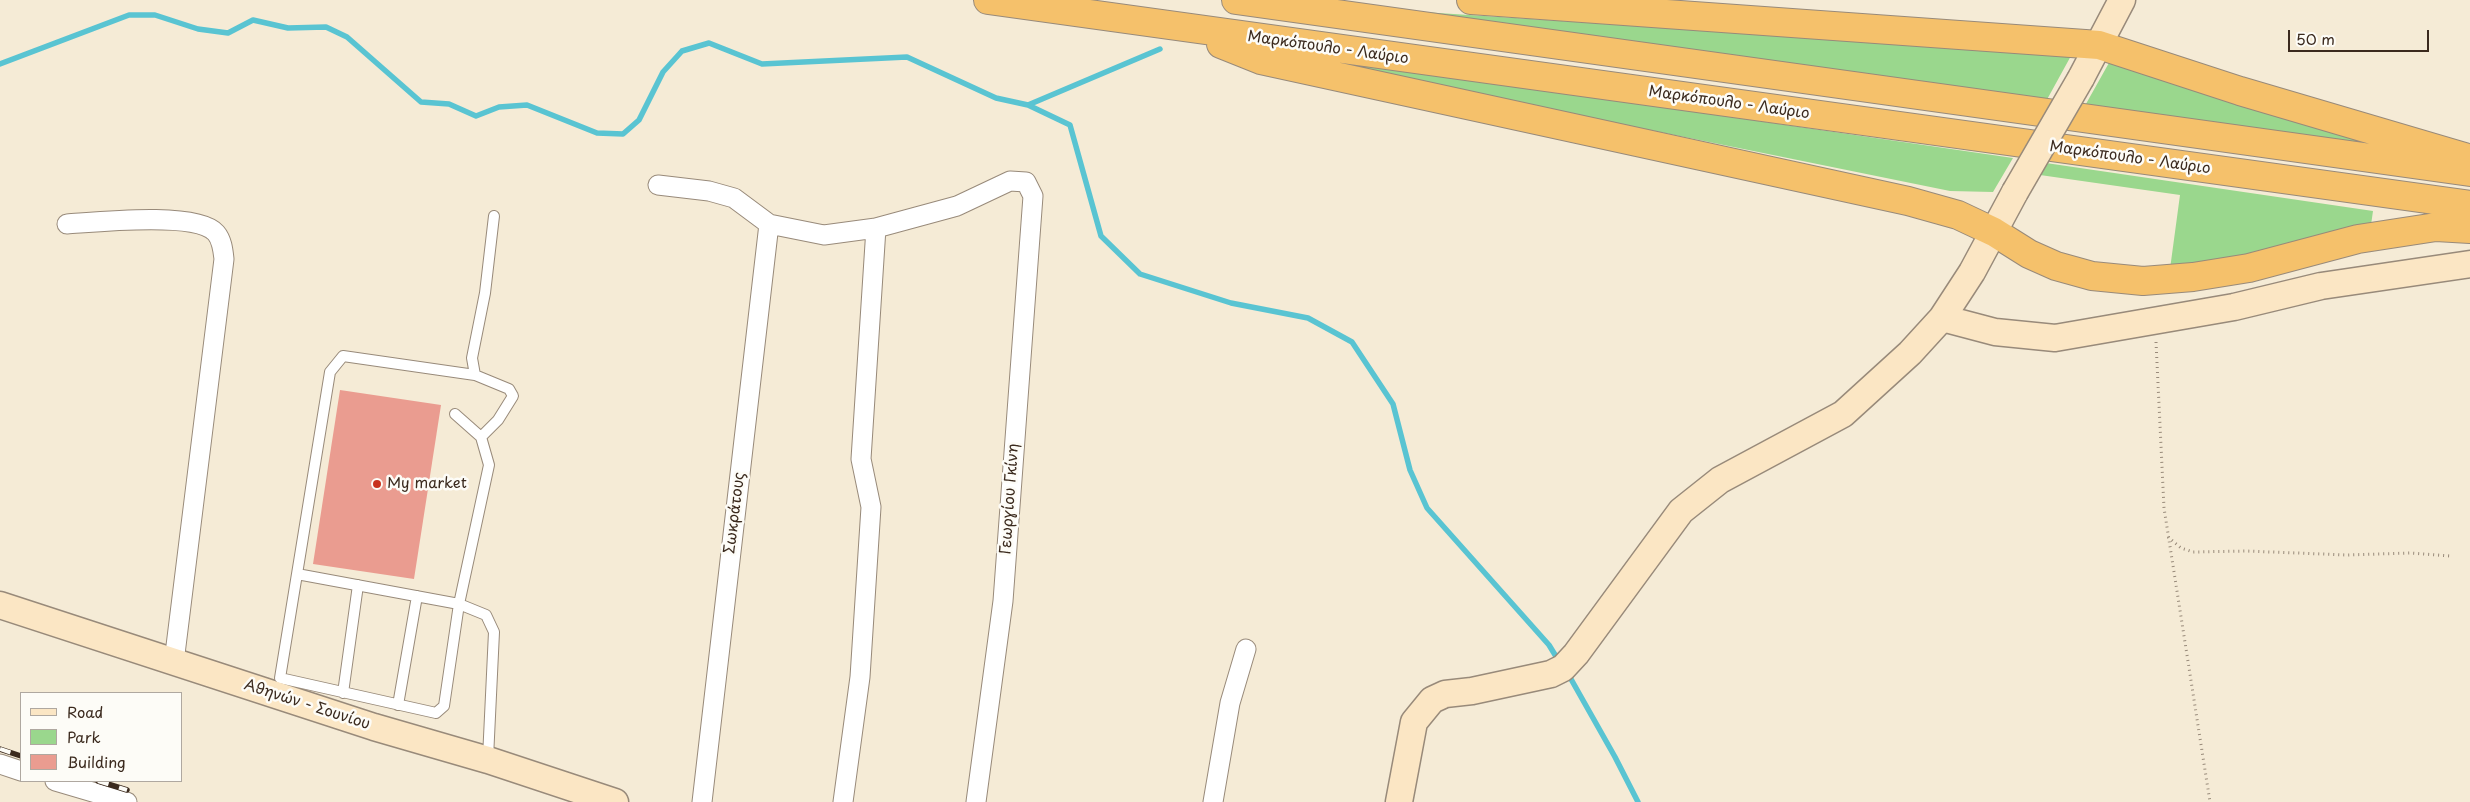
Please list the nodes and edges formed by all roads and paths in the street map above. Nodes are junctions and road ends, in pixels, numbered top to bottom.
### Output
1 (988, 0) edge
2 (1236, 0) edge
3 (1471, 0) edge
4 (2122, 0) edge
5 (1180, 28) junction
6 (2099, 45) junction
7 (2470, 159) edge
8 (2470, 172) edge
9 (658, 186) dead end
10 (2470, 205) edge
11 (494, 216) dead end
12 (67, 224) dead end
13 (769, 224) junction
14 (876, 228) junction
15 (2470, 229) edge
16 (1994, 232) junction
17 (2470, 264) edge
18 (1942, 318) junction
19 (2155, 322) junction
20 (475, 375) junction
21 (455, 414) dead end
22 (481, 437) junction
23 (2168, 537) junction
24 (2450, 556) dead end
25 (297, 574) junction
26 (358, 585) junction
27 (417, 596) junction
28 (0, 604) edge
29 (460, 604) junction
30 (1246, 649) dead end
31 (174, 662) junction
32 (343, 693) junction
33 (320, 698) junction
34 (398, 706) junction
35 (373, 712) junction
36 (488, 760) junction
37 (0, 764) edge
38 (20, 771) edge
39 (58, 782) edge
40 (604, 800) edge
41 (127, 802) edge
42 (702, 802) edge
43 (843, 802) edge
44 (976, 802) edge
45 (1213, 802) edge
46 (1399, 802) edge
47 (2210, 802) edge

1 - 5 highway, Μαρκόπουλο - Λαύριο
2 - 8 highway
3 - 6 highway
4 - 6 main road
5 - 10 highway, Μαρκόπουλο - Λαύριο
5 - 16 highway
6 - 7 highway
6 - 16 main road, bridge
9 - 13 street
11 - 20 lane
12 - 31 street
13 - 14 street
13 - 42 street, Σωκράτους
14 - 43 street
14 - 44 street, Γεωργίου Γκίνη
15 - 16 highway
16 - 18 main road
17 - 19 main road
18 - 19 main road
18 - 46 main road
19 - 23 path
20 - 22 lane
20 - 25 lane
21 - 22 lane
22 - 29 lane
23 - 24 path
23 - 47 path
25 - 26 lane
25 - 33 lane
26 - 27 lane
26 - 32 lane
27 - 29 lane
27 - 34 lane
28 - 31 main road, Αθηνών - Σουνίου
29 - 34 lane
29 - 36 lane
30 - 45 street
31 - 33 main road, Αθηνών - Σουνίου
32 - 33 lane
32 - 35 lane
33 - 35 main road, Αθηνών - Σουνίου
34 - 35 lane
35 - 36 main road, Αθηνών - Σουνίου
36 - 40 main road, Αθηνών - Σουνίου
37 - 38 street
39 - 41 street

